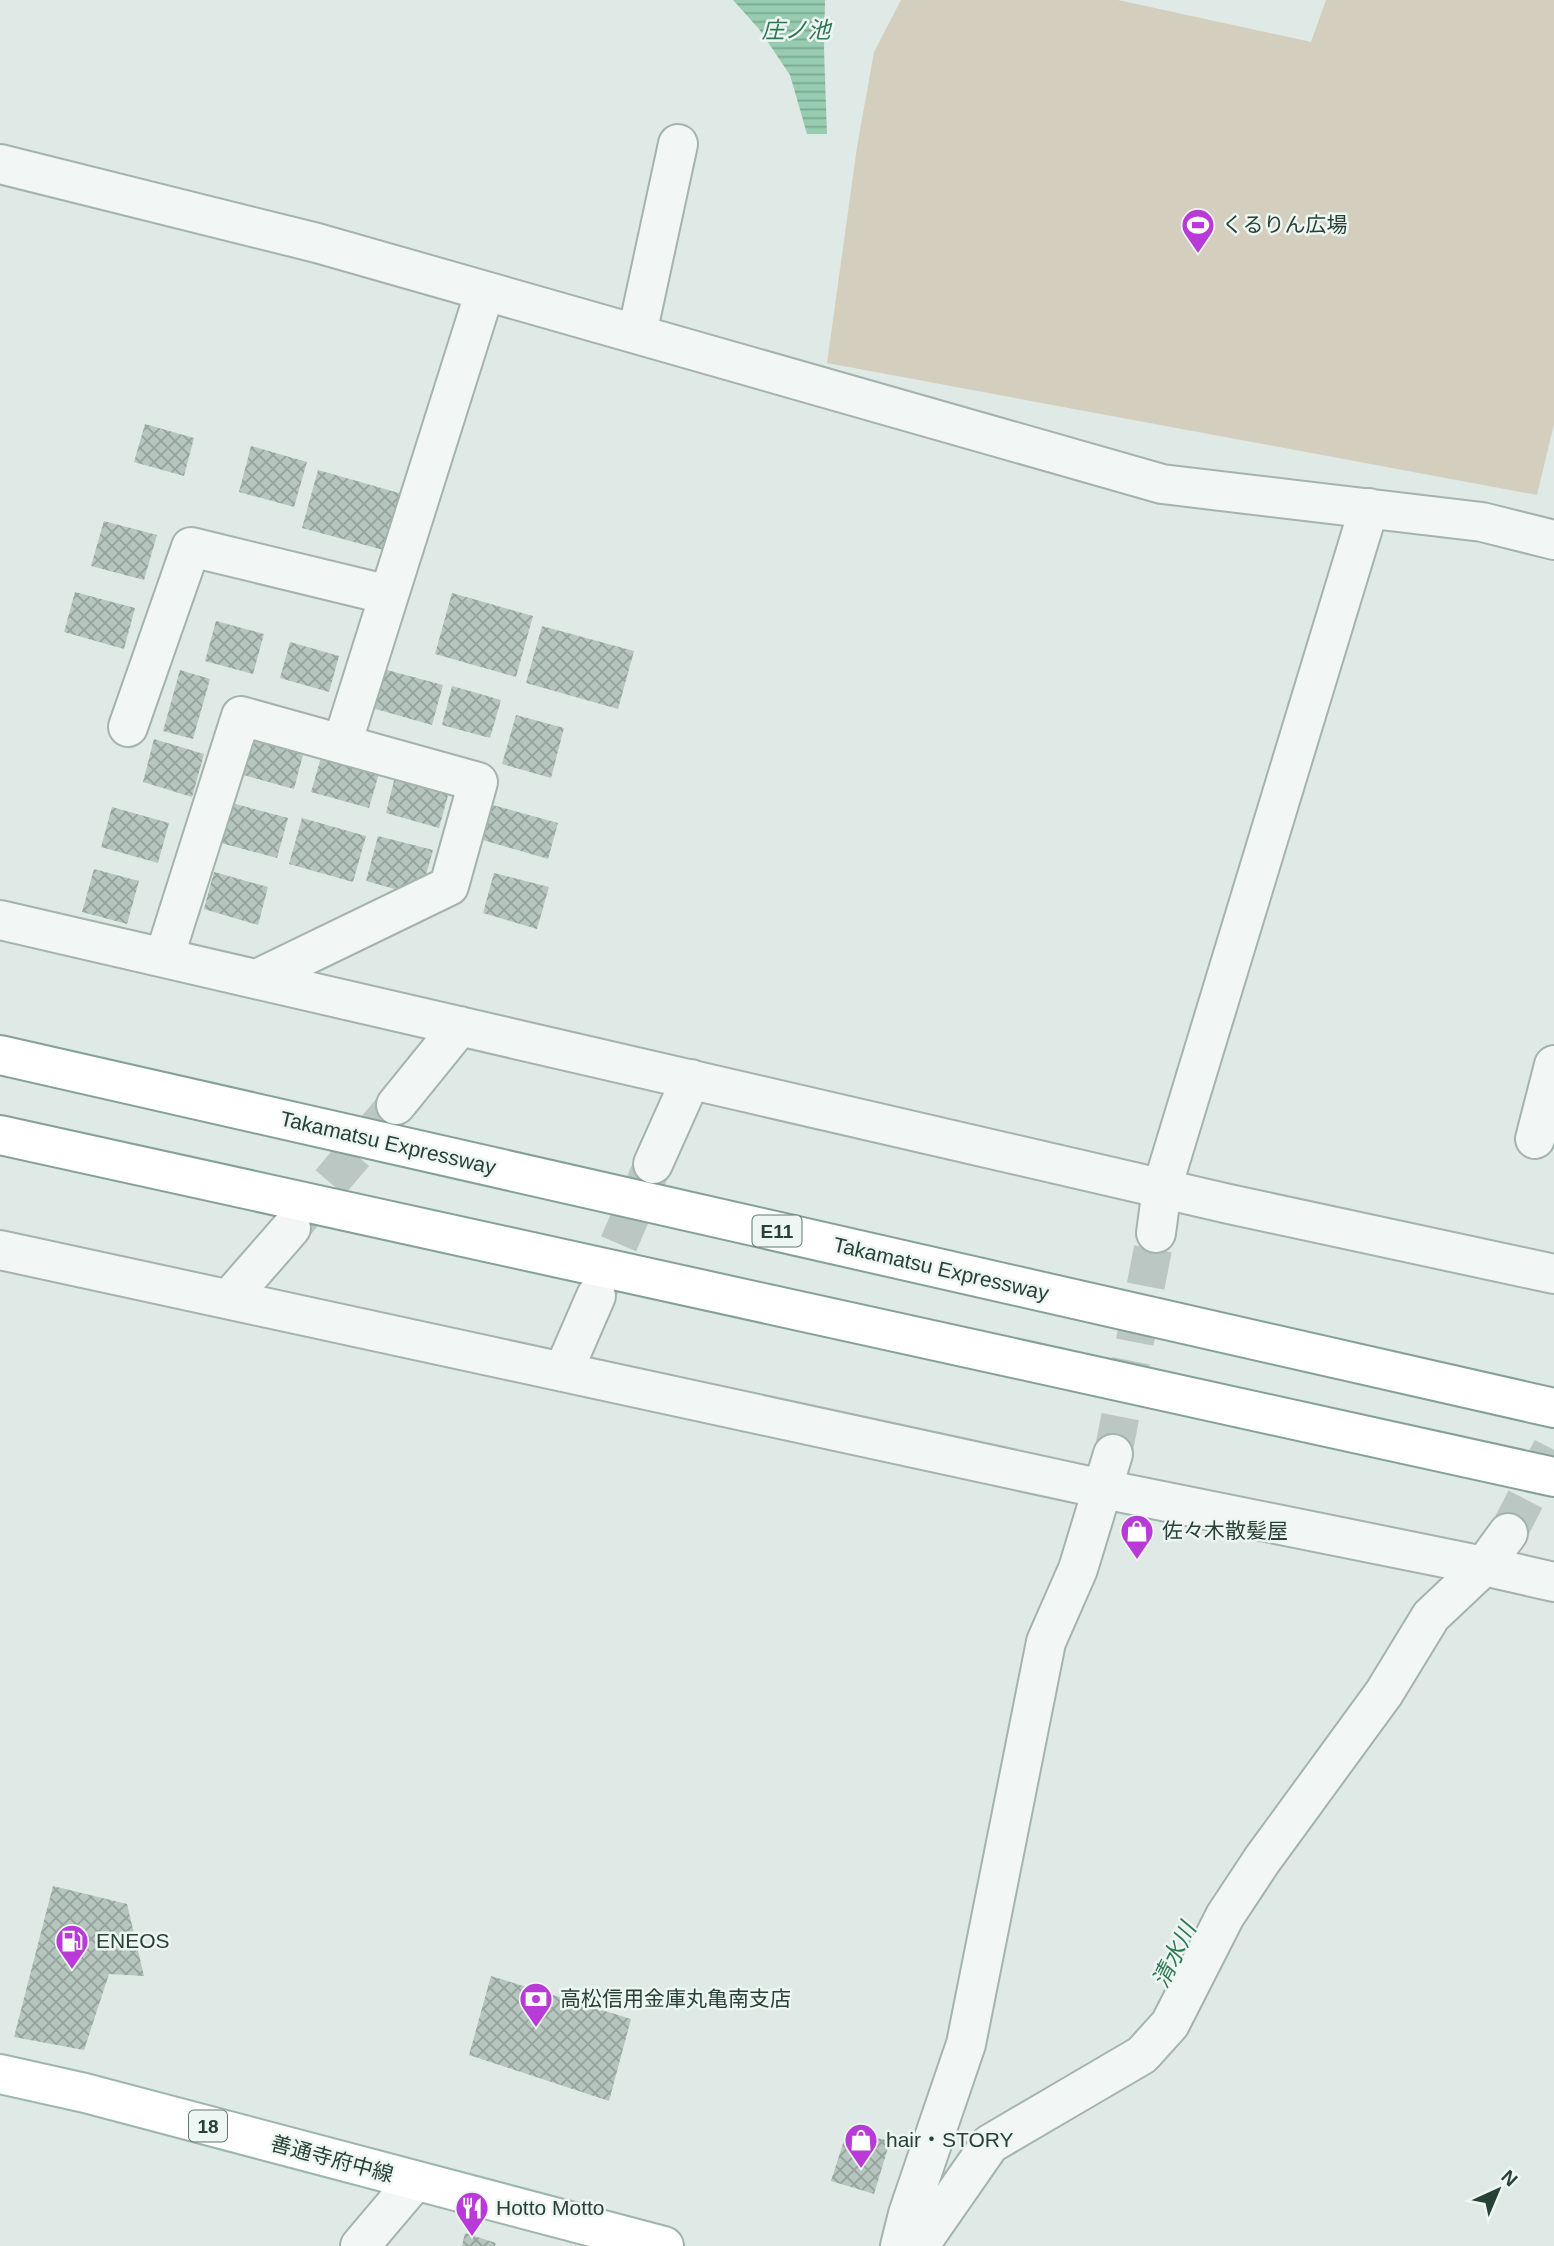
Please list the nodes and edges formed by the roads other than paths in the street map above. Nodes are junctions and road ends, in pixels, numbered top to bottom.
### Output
1 (678, 144) dead end
2 (0, 164) edge
3 (485, 290) junction
4 (637, 334) junction
5 (1369, 508) junction
6 (1554, 540) edge
7 (388, 595) junction
8 (128, 727) dead end
9 (342, 744) junction
10 (0, 920) edge
11 (164, 958) junction
12 (257, 979) junction
13 (460, 1026) junction
14 (0, 1055) edge
15 (1554, 1065) edge
16 (691, 1079) junction
17 (396, 1105) tunnel mouth
18 (0, 1135) edge
19 (1535, 1139) dead end
20 (653, 1164) tunnel mouth
21 (1161, 1188) junction
22 (291, 1228) tunnel mouth
23 (1156, 1233) tunnel mouth
24 (0, 1250) edge
25 (1554, 1273) edge
26 (596, 1296) tunnel mouth
27 (229, 1299) junction
28 (563, 1372) junction
29 (1554, 1408) edge
30 (1108, 1472) junction
31 (1554, 1477) edge
32 (1508, 1534) tunnel mouth
33 (1484, 1566) junction
34 (1554, 1582) edge
35 (0, 2074) edge
36 (415, 2181) junction
37 (360, 2246) edge
38 (664, 2246) edge
39 (900, 2246) edge
40 (919, 2246) edge

1 - 4 street
2 - 3 street
3 - 4 street
3 - 7 street
4 - 5 street
5 - 6 street
5 - 21 street
7 - 8 street
7 - 9 street
9 - 11 street
9 - 12 street
10 - 11 street
11 - 12 street
12 - 13 street
13 - 16 street
13 - 17 street
14 - 29 main road, Takamatsu Expressway / E11
15 - 19 street
16 - 20 street
16 - 21 street
18 - 31 main road
21 - 23 street
21 - 25 street
22 - 27 street
24 - 27 street
26 - 28 street
27 - 28 street
28 - 30 street
30 - 33 street
30 - 39 street
32 - 33 street
33 - 34 street
33 - 40 street
35 - 36 main road, 善通寺府中線 / 18
36 - 37 street
36 - 38 main road, 善通寺府中線 / 18

